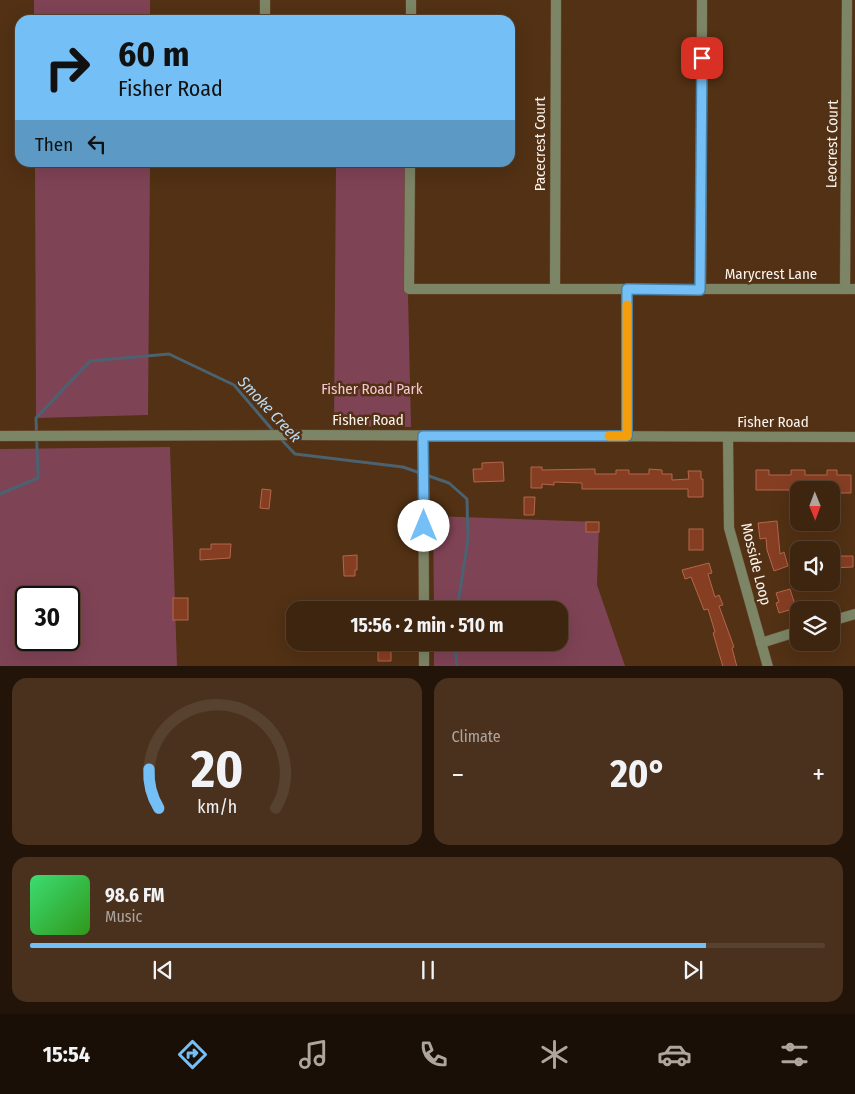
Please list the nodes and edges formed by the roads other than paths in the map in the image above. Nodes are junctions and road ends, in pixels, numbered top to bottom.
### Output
1 (265, 0) edge
2 (411, 0) edge
3 (556, 0) edge
4 (702, 0) edge
5 (847, 0) edge
6 (265, 15) edge
7 (410, 15) edge
8 (410, 167) edge
9 (555, 289) junction
10 (627, 289) junction
11 (850, 289) edge
12 (700, 290) junction
13 (0, 436) edge
14 (423, 436) junction
15 (627, 436) junction
16 (728, 437) junction
17 (855, 438) edge
18 (424, 601) edge
19 (855, 614) edge
20 (840, 618) edge
21 (790, 634) edge
22 (761, 643) junction
23 (424, 651) edge
24 (424, 666) edge
25 (768, 666) edge

1 - 6 street
2 - 7 street
3 - 9 street, Pacecrest Court
4 - 12 street
5 - 11 street, Leocrest Court
8 - 9 street, Marycrest Lane
9 - 10 street, Marycrest Lane
10 - 12 street, Marycrest Lane
10 - 15 street
11 - 12 street, Marycrest Lane
13 - 14 street, Fisher Road
14 - 15 street, Fisher Road
14 - 18 street
15 - 16 street, Fisher Road
16 - 17 street, Fisher Road
16 - 22 street, Mosside Loop
19 - 20 street
21 - 22 street
22 - 25 street, Mosside Loop
23 - 24 street

